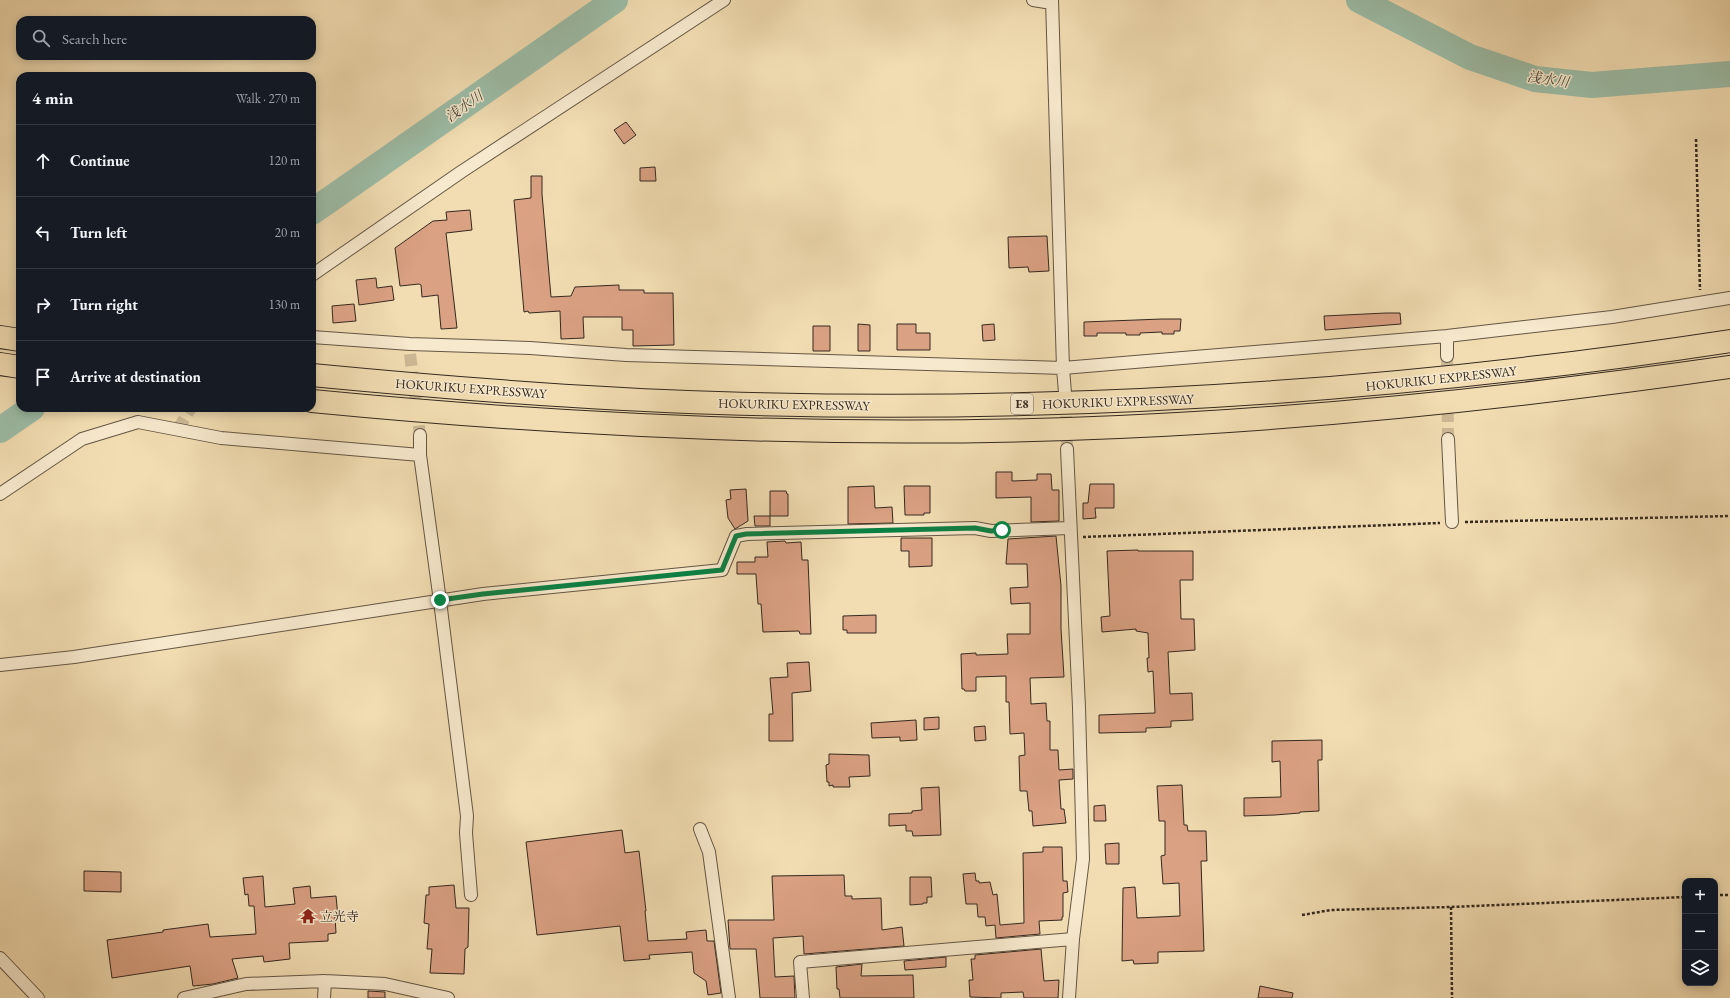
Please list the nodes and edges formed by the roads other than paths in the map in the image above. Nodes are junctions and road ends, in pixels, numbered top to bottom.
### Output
1 (724, 0) edge
2 (1033, 0) edge
3 (1052, 2) edge
4 (316, 272) edge
5 (1730, 298) edge
6 (1447, 336) junction
7 (0, 337) edge
8 (316, 337) edge
9 (16, 339) edge
10 (1730, 341) edge
11 (1447, 356) tunnel mouth
12 (0, 364) edge
13 (16, 366) edge
14 (1730, 367) edge
15 (1063, 368) junction
16 (316, 375) edge
17 (1066, 393) tunnel mouth
18 (316, 401) edge
19 (420, 435) tunnel mouth
20 (1448, 439) tunnel mouth
21 (1067, 449) tunnel mouth
22 (420, 454) junction
23 (0, 494) edge
24 (1452, 522) road end
25 (1071, 533) junction
26 (440, 600) junction
27 (0, 665) edge
28 (700, 829) dead end
29 (471, 895) dead end
30 (1073, 939) junction
31 (0, 958) edge
32 (325, 981) junction
33 (38, 998) edge
34 (184, 998) edge
35 (324, 998) edge
36 (448, 998) edge
37 (729, 998) edge
38 (803, 998) edge
39 (1069, 998) edge

1 - 4 street
2 - 3 street
3 - 15 street
5 - 6 street
6 - 11 street
6 - 15 street
7 - 9 highway
8 - 15 street
10 - 16 highway, HOKURIKU EXPRESSWAY / E8
12 - 13 highway
14 - 18 highway, HOKURIKU EXPRESSWAY / E8
15 - 17 street
19 - 22 street
20 - 24 street
21 - 25 street
22 - 23 street
22 - 26 street
25 - 26 street
25 - 30 street
26 - 27 street
26 - 29 street
28 - 37 street
30 - 38 street
30 - 39 street
31 - 33 street
32 - 34 street
32 - 35 street
32 - 36 street

